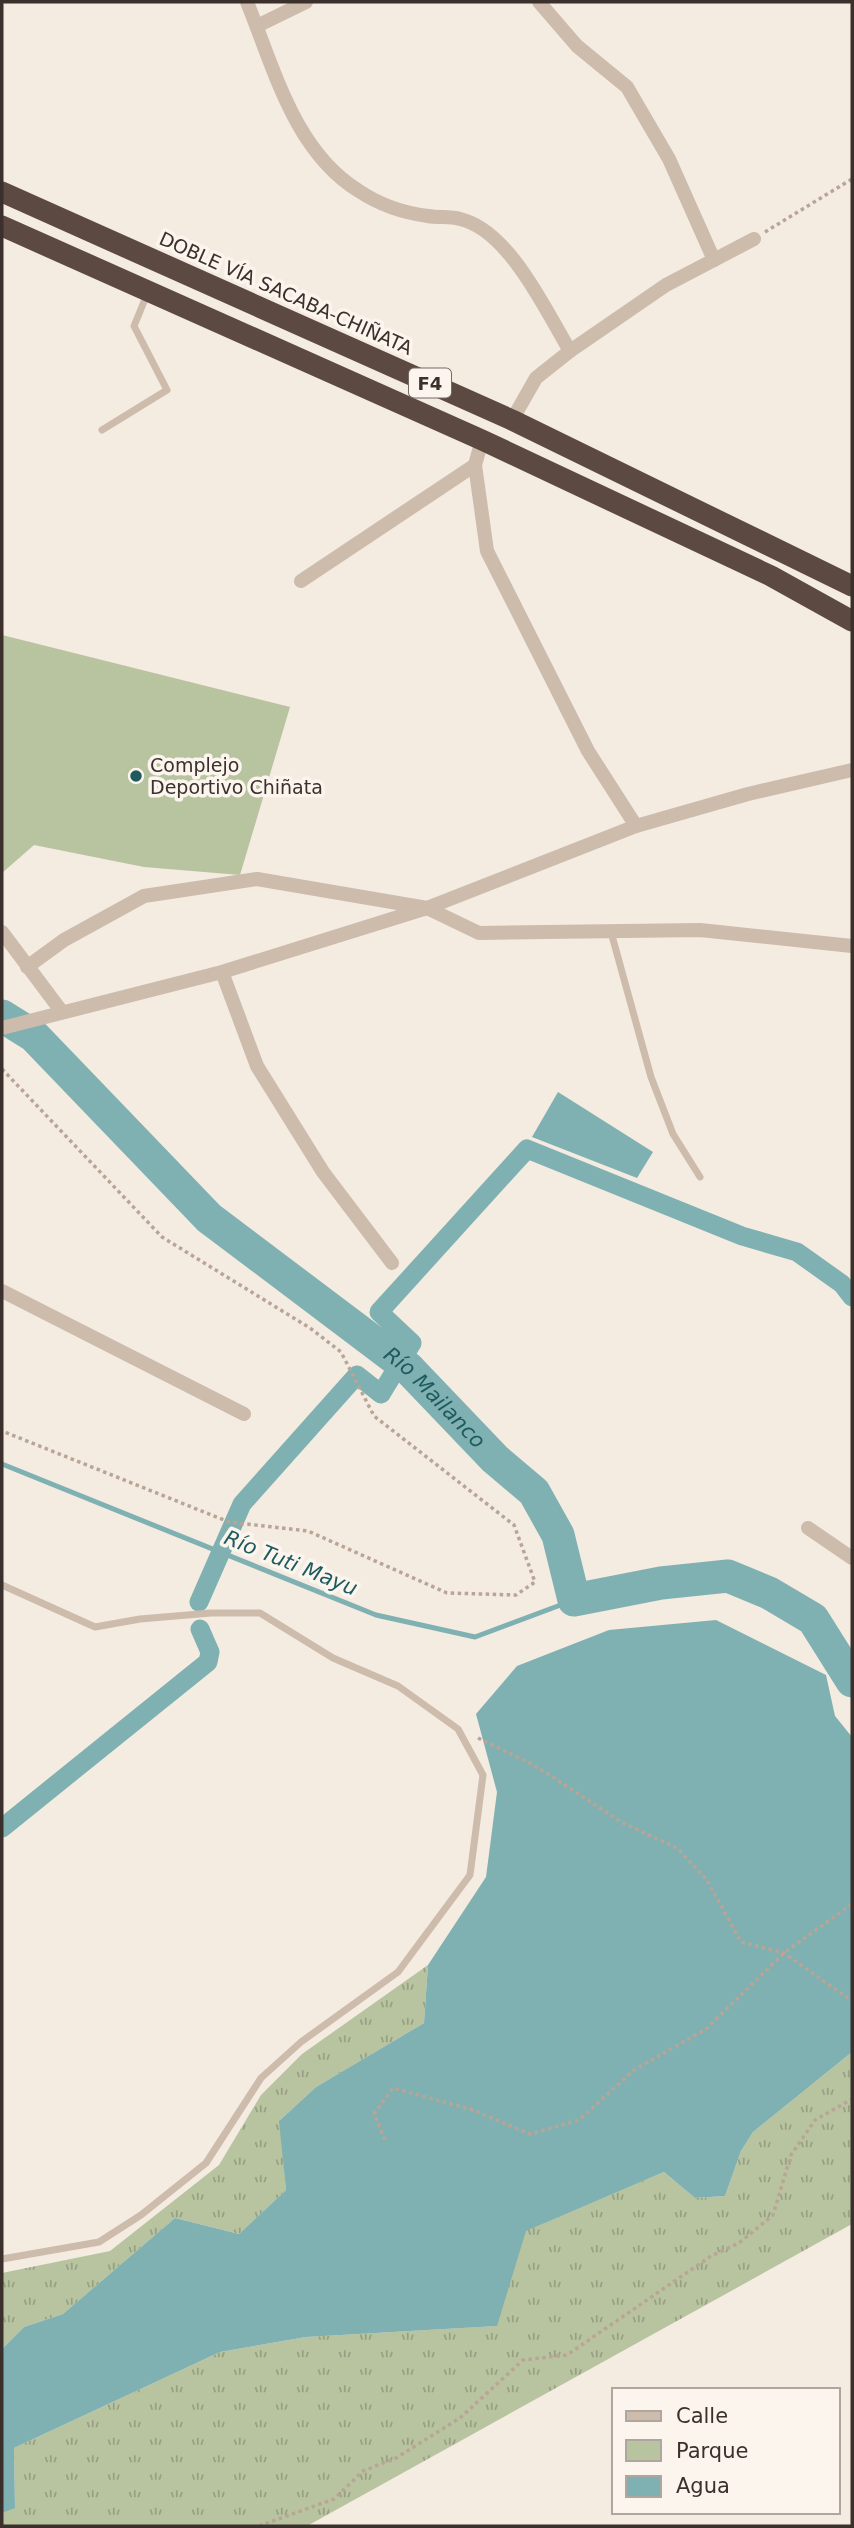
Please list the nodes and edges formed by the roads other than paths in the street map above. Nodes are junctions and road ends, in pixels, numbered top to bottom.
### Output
1 (247, 2) edge
2 (306, 2) edge
3 (539, 2) edge
4 (257, 26) junction
5 (2, 192) edge
6 (2, 226) edge
7 (754, 239) road end
8 (714, 260) junction
9 (148, 292) junction
10 (570, 351) junction
11 (512, 420) junction
12 (102, 430) dead end
13 (482, 440) junction
14 (475, 465) junction
15 (302, 581) dead end
16 (852, 586) edge
17 (852, 621) edge
18 (852, 770) edge
19 (636, 826) junction
20 (427, 908) junction
21 (611, 931) junction
22 (2, 932) edge
23 (852, 946) edge
24 (27, 967) junction
25 (222, 972) junction
26 (62, 1012) junction
27 (2, 1028) edge
28 (700, 1177) dead end
29 (391, 1264) dead end
30 (2, 1291) edge
31 (244, 1414) dead end
32 (808, 1528) dead end
33 (852, 1558) edge
34 (2, 1586) edge
35 (2, 2259) edge

1 - 4 street
2 - 4 street
3 - 8 street
4 - 10 street
5 - 11 highway, DOBLE VÍA SACABA-CHIÑATA / F4
6 - 9 highway, F4
7 - 8 street
8 - 10 street
9 - 12 lane
9 - 13 highway, F4
10 - 11 street
11 - 16 highway, DOBLE VÍA SACABA-CHIÑATA / F4
13 - 14 street
13 - 17 highway, F4
14 - 15 street
14 - 19 street
18 - 19 street
19 - 20 street
20 - 21 street
20 - 24 street
20 - 25 street
21 - 23 street
21 - 28 lane
22 - 24 street
24 - 26 street
25 - 26 street
25 - 29 street
26 - 27 street
30 - 31 street
32 - 33 street
34 - 35 lane

